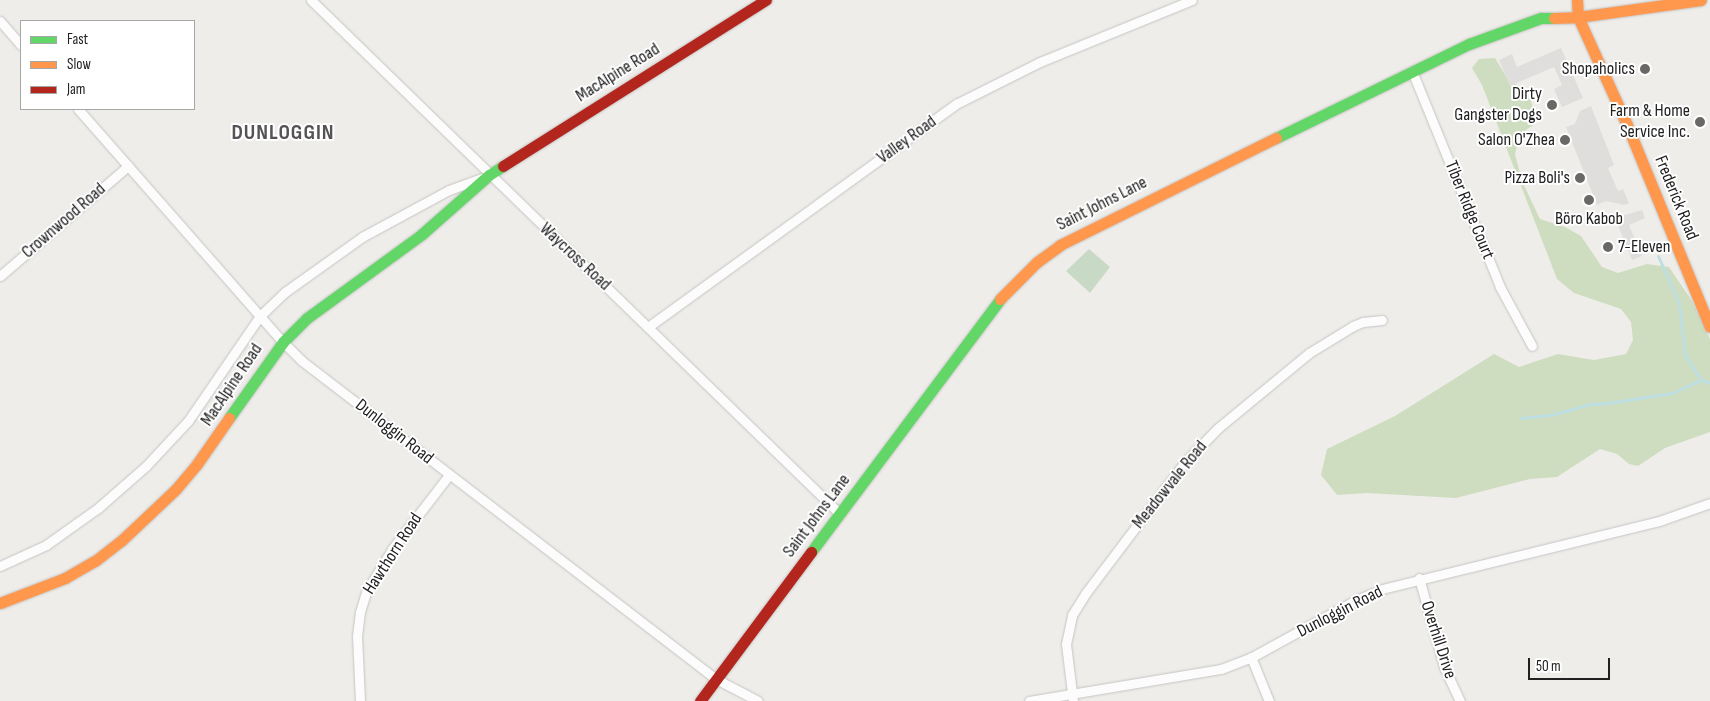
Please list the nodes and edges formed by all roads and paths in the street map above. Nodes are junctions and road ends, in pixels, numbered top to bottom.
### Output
1 (311, 0) edge
2 (766, 0) edge
3 (1192, 0) edge
4 (1577, 0) edge
5 (1702, 0) edge
6 (1578, 17) junction
7 (0, 21) edge
8 (20, 44) edge
9 (1412, 71) junction
10 (79, 110) edge
11 (128, 166) junction
12 (489, 175) junction
13 (0, 276) edge
14 (260, 316) junction
15 (1382, 320) dead end
16 (648, 327) junction
17 (1710, 327) edge
18 (283, 342) junction
19 (1532, 346) dead end
20 (449, 475) junction
21 (1710, 503) edge
22 (840, 514) junction
23 (0, 566) edge
24 (1419, 578) junction
25 (0, 603) edge
26 (1251, 657) junction
27 (716, 679) junction
28 (1073, 698) edge
29 (360, 701) edge
30 (700, 701) edge
31 (758, 701) edge
32 (1029, 701) edge
33 (1268, 701) edge
34 (1460, 701) edge

1 - 12 street, Waycross Road
2 - 12 street, MacAlpine Road
3 - 16 street, Valley Road
4 - 6 street, Frederick Road
5 - 6 street, Saint Johns Lane
6 - 9 street, Saint Johns Lane
6 - 17 street, Frederick Road
7 - 8 street
9 - 19 street, Tiber Ridge Court
9 - 22 street, Saint Johns Lane
10 - 11 street, Dunloggin Road
11 - 13 street, Crownwood Road
11 - 14 street, Dunloggin Road
12 - 14 street, MacAlpine Road
12 - 16 street, Waycross Road
12 - 18 street, MacAlpine Road
14 - 18 street, Dunloggin Road
14 - 23 street, MacAlpine Road
15 - 28 street, Meadowvale Road
16 - 22 street, Waycross Road
18 - 20 street, Dunloggin Road
18 - 25 street, MacAlpine Road
20 - 27 street, Dunloggin Road
20 - 29 street, Hawthorn Road
21 - 24 street, Dunloggin Road
22 - 27 street, Saint Johns Lane
24 - 26 street, Dunloggin Road
24 - 34 street, Overhill Drive
26 - 28 street, Dunloggin Road
26 - 33 street
27 - 30 street, Saint Johns Lane
27 - 31 street, Dunloggin Road
28 - 32 street, Dunloggin Road

